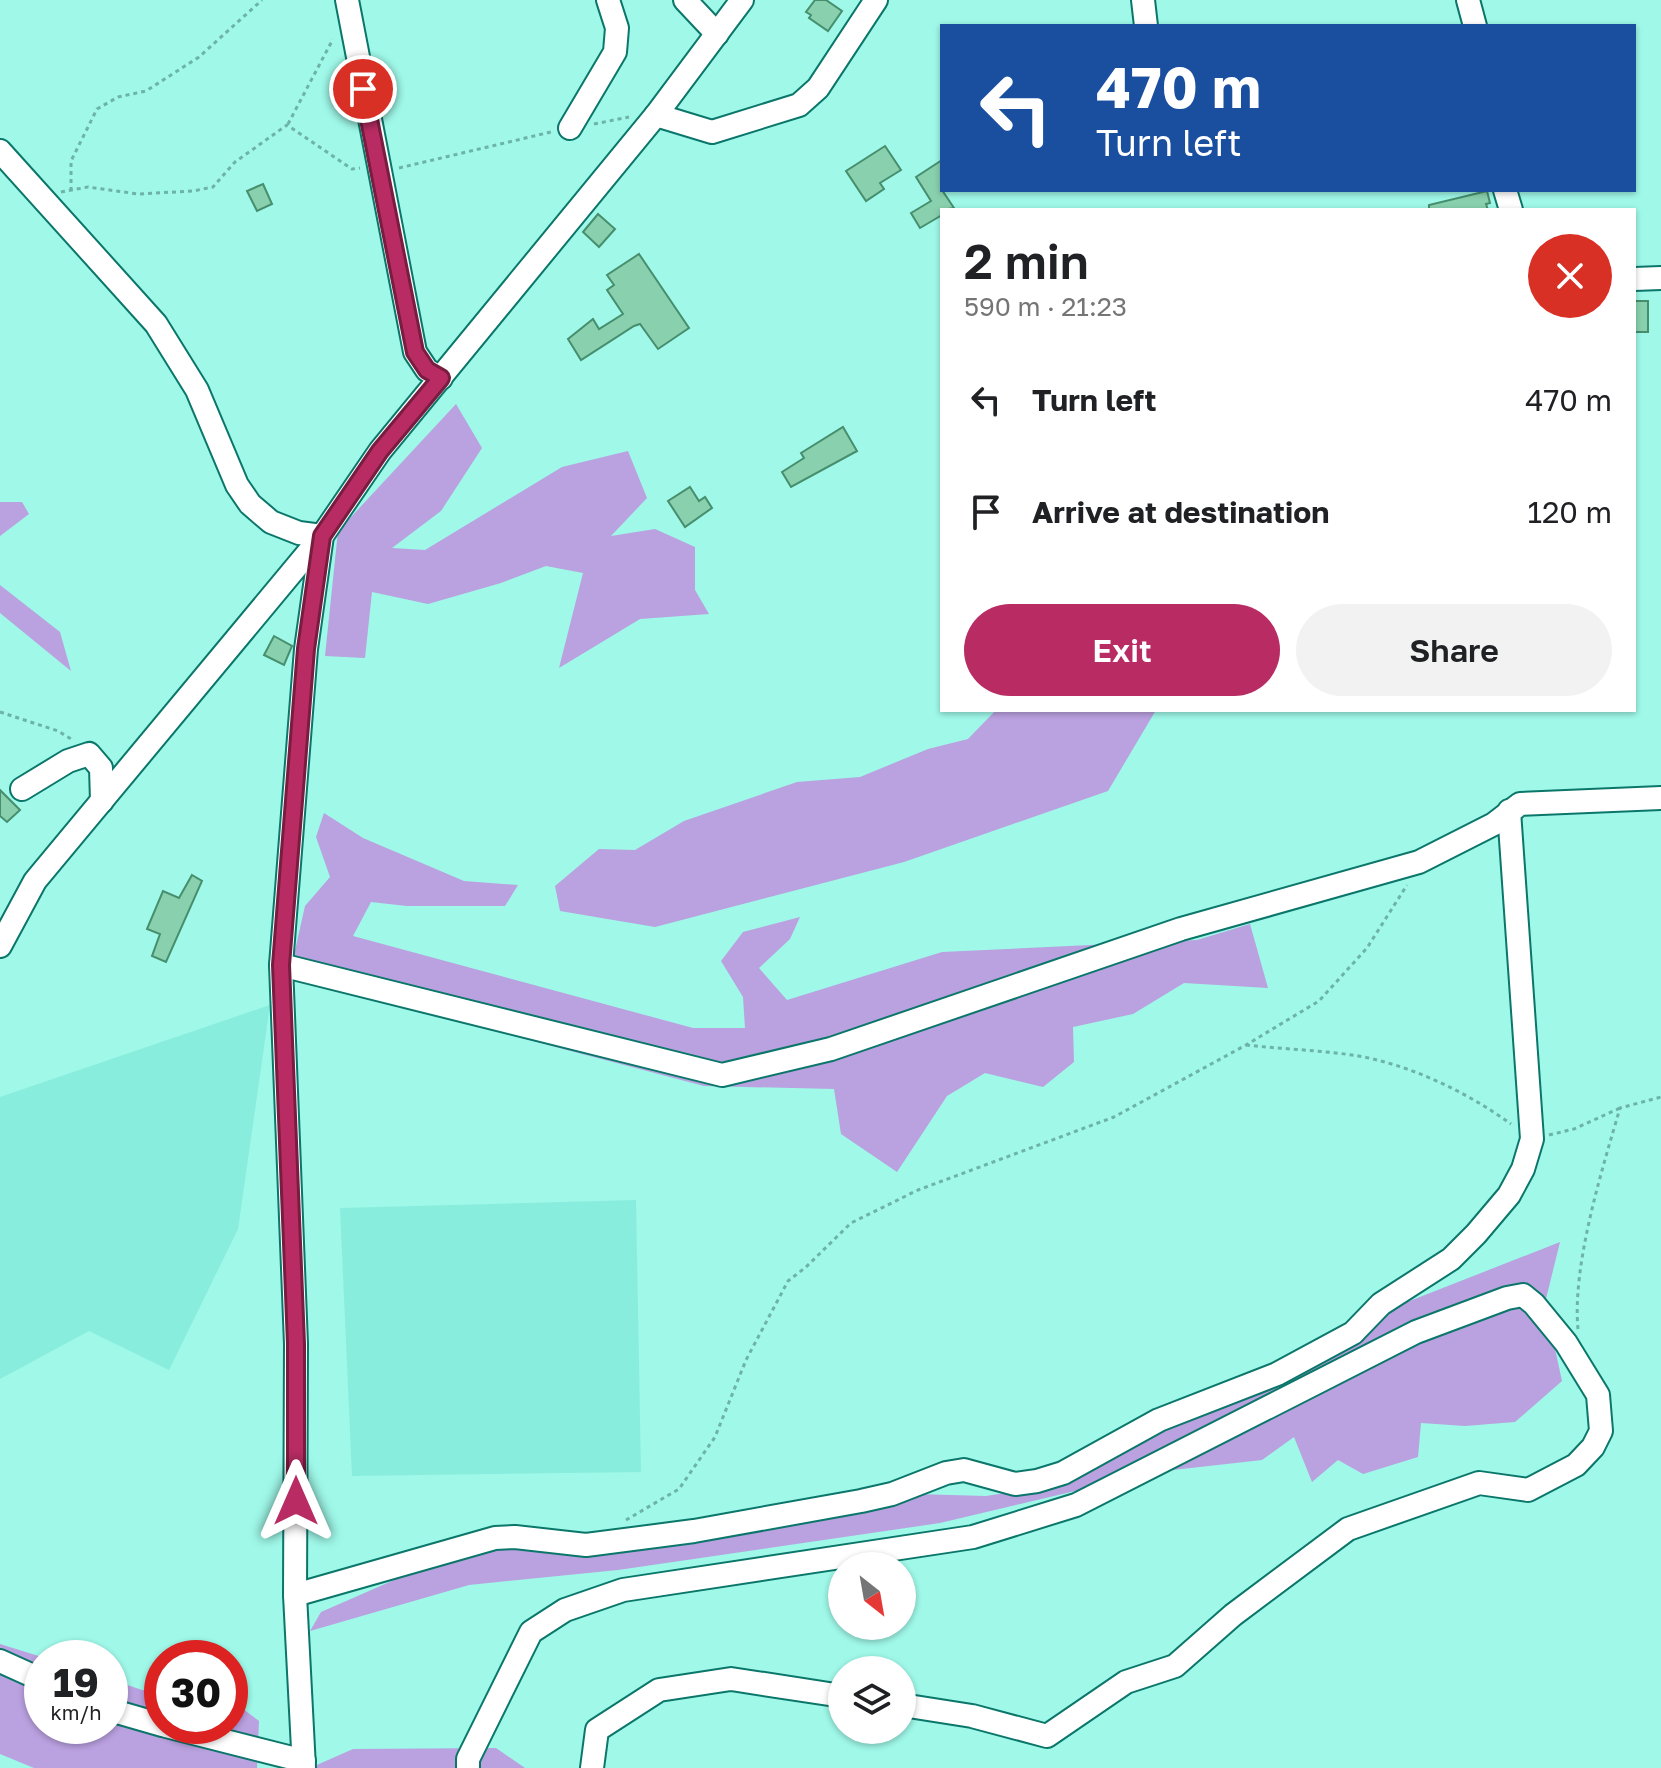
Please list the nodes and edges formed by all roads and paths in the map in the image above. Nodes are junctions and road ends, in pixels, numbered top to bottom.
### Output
1 (262, 0) edge
2 (608, 0) edge
3 (685, 0) edge
4 (742, 0) edge
5 (876, 0) edge
6 (1143, 0) edge
7 (1468, 0) edge
8 (348, 5) edge
9 (1146, 24) edge
10 (1474, 24) edge
11 (717, 34) junction
12 (656, 115) junction
13 (287, 125) junction
14 (570, 128) junction
15 (0, 151) edge
16 (379, 166) junction
17 (71, 191) junction
18 (42, 195) junction
19 (1661, 278) edge
20 (1636, 279) edge
21 (441, 378) junction
22 (322, 536) junction
23 (0, 712) edge
24 (89, 754) junction
25 (22, 789) dead end
26 (1661, 798) edge
27 (102, 801) junction
28 (1509, 811) junction
29 (1419, 862) junction
30 (0, 946) edge
31 (281, 965) junction
32 (1246, 1045) junction
33 (1661, 1097) edge
34 (1620, 1108) junction
35 (1532, 1139) junction
36 (1582, 1365) junction
37 (617, 1526) dead end
38 (295, 1595) junction
39 (0, 1661) edge
40 (24, 1672) edge
41 (828, 1694) edge
42 (916, 1707) edge
43 (229, 1744) edge
44 (304, 1765) edge
45 (468, 1768) edge
46 (592, 1768) edge

1 - 17 path
2 - 14 street
3 - 11 street
4 - 11 street
5 - 12 street
6 - 9 street
7 - 10 street
8 - 13 path
8 - 16 street
11 - 12 street
12 - 14 path
12 - 21 street
13 - 16 path
13 - 17 path
14 - 16 path
15 - 18 street
16 - 21 street
17 - 18 path
18 - 22 street
19 - 20 street
21 - 22 street
22 - 27 street
22 - 31 street
23 - 24 path
24 - 25 street
24 - 27 street
26 - 28 street
27 - 30 street
28 - 29 street
28 - 35 street
29 - 31 street
29 - 32 path
31 - 38 street
32 - 35 path
32 - 37 path
33 - 34 path
34 - 35 path
34 - 36 path
35 - 38 street
36 - 42 street
36 - 45 street
38 - 44 street
39 - 40 street
41 - 46 street
43 - 44 street

